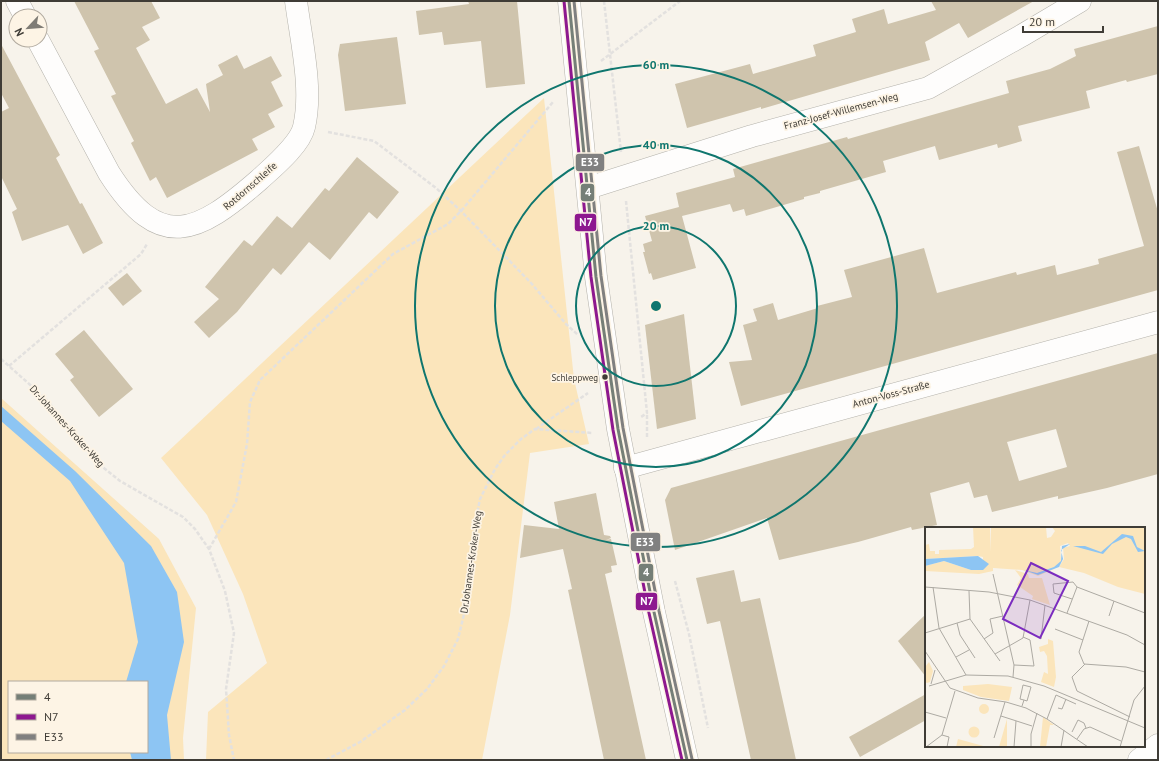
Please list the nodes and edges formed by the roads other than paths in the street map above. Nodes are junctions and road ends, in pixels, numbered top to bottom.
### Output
1 (296, 1) edge
2 (569, 1) edge
3 (1080, 1) edge
4 (42, 48) edge
5 (588, 188) junction
6 (1158, 322) edge
7 (625, 468) junction
8 (1158, 744) edge
9 (687, 760) edge
10 (1139, 760) edge

1 - 4 street, Rotdornschleife
2 - 5 street
3 - 5 street, Franz-Josef-Willemsen-Weg
5 - 7 street
6 - 7 street, Anton-Voss-Straße
7 - 9 street
8 - 10 street

